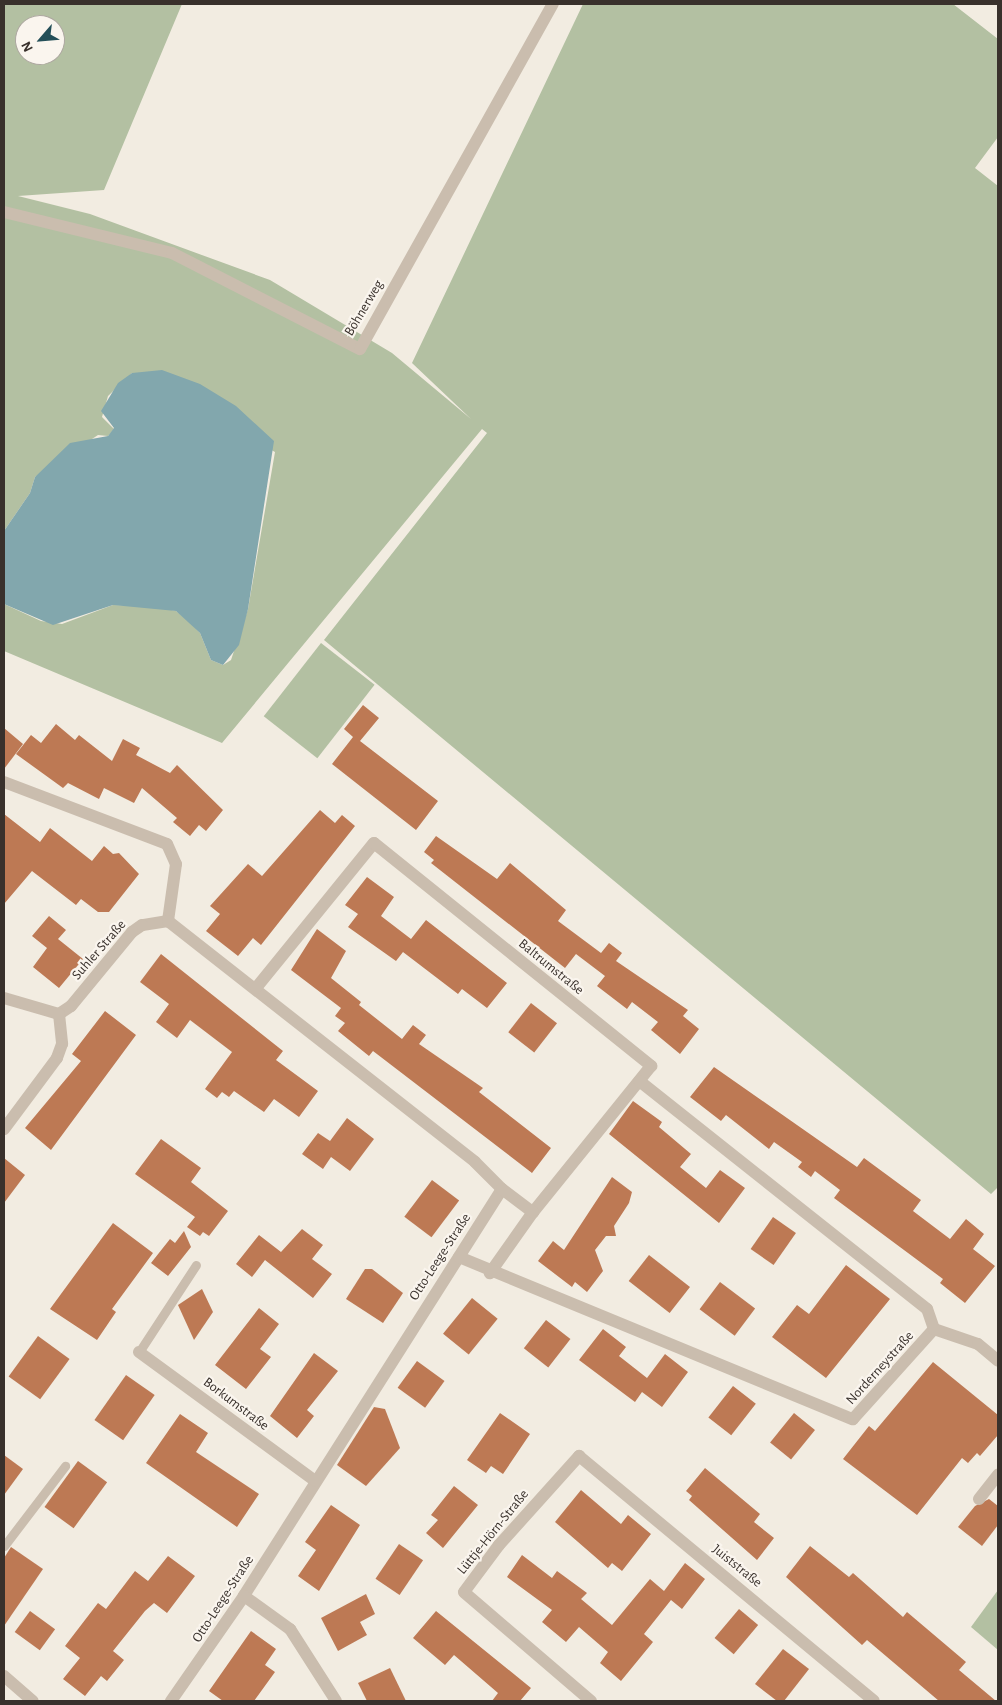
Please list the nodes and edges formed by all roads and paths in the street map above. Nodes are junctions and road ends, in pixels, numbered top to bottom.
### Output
1 (553, 4) edge
2 (4, 212) edge
3 (4, 782) edge
4 (168, 921) junction
5 (256, 988) junction
6 (4, 998) edge
7 (59, 1014) junction
8 (639, 1081) junction
9 (4, 1129) edge
10 (502, 1189) junction
11 (534, 1212) junction
12 (459, 1257) junction
13 (196, 1265) dead end
14 (490, 1274) junction
15 (934, 1329) junction
16 (140, 1352) joint
17 (998, 1360) edge
18 (578, 1456) joint
19 (65, 1466) dead end
20 (998, 1475) edge
21 (315, 1481) junction
22 (979, 1498) dead end
23 (4, 1546) edge
24 (244, 1596) junction
25 (4, 1676) edge
26 (33, 1701) edge
27 (170, 1701) edge
28 (336, 1701) edge
29 (591, 1701) edge
30 (874, 1701) edge

1 - 2 street, Böhnerweg
3 - 4 street
4 - 5 street
4 - 7 street, Suhler Straße
5 - 8 street, Baltrumstraße
5 - 10 street
6 - 7 street
7 - 9 street
8 - 11 street, Baltrumstraße
8 - 15 street, Norderneystraße
10 - 11 street
10 - 12 street, Otto-Leege-Straße
11 - 14 street, Baltrumstraße
12 - 14 street, Norderneystraße
12 - 21 street, Otto-Leege-Straße
13 - 16 lane
14 - 15 street, Norderneystraße
15 - 17 street
16 - 21 street, Borkumstraße
18 - 29 street, Lüttje-Hörn-Straße
18 - 30 street, Juiststraße
19 - 23 lane
20 - 22 street
21 - 24 street, Otto-Leege-Straße
24 - 27 street, Otto-Leege-Straße
24 - 28 street
25 - 26 street

